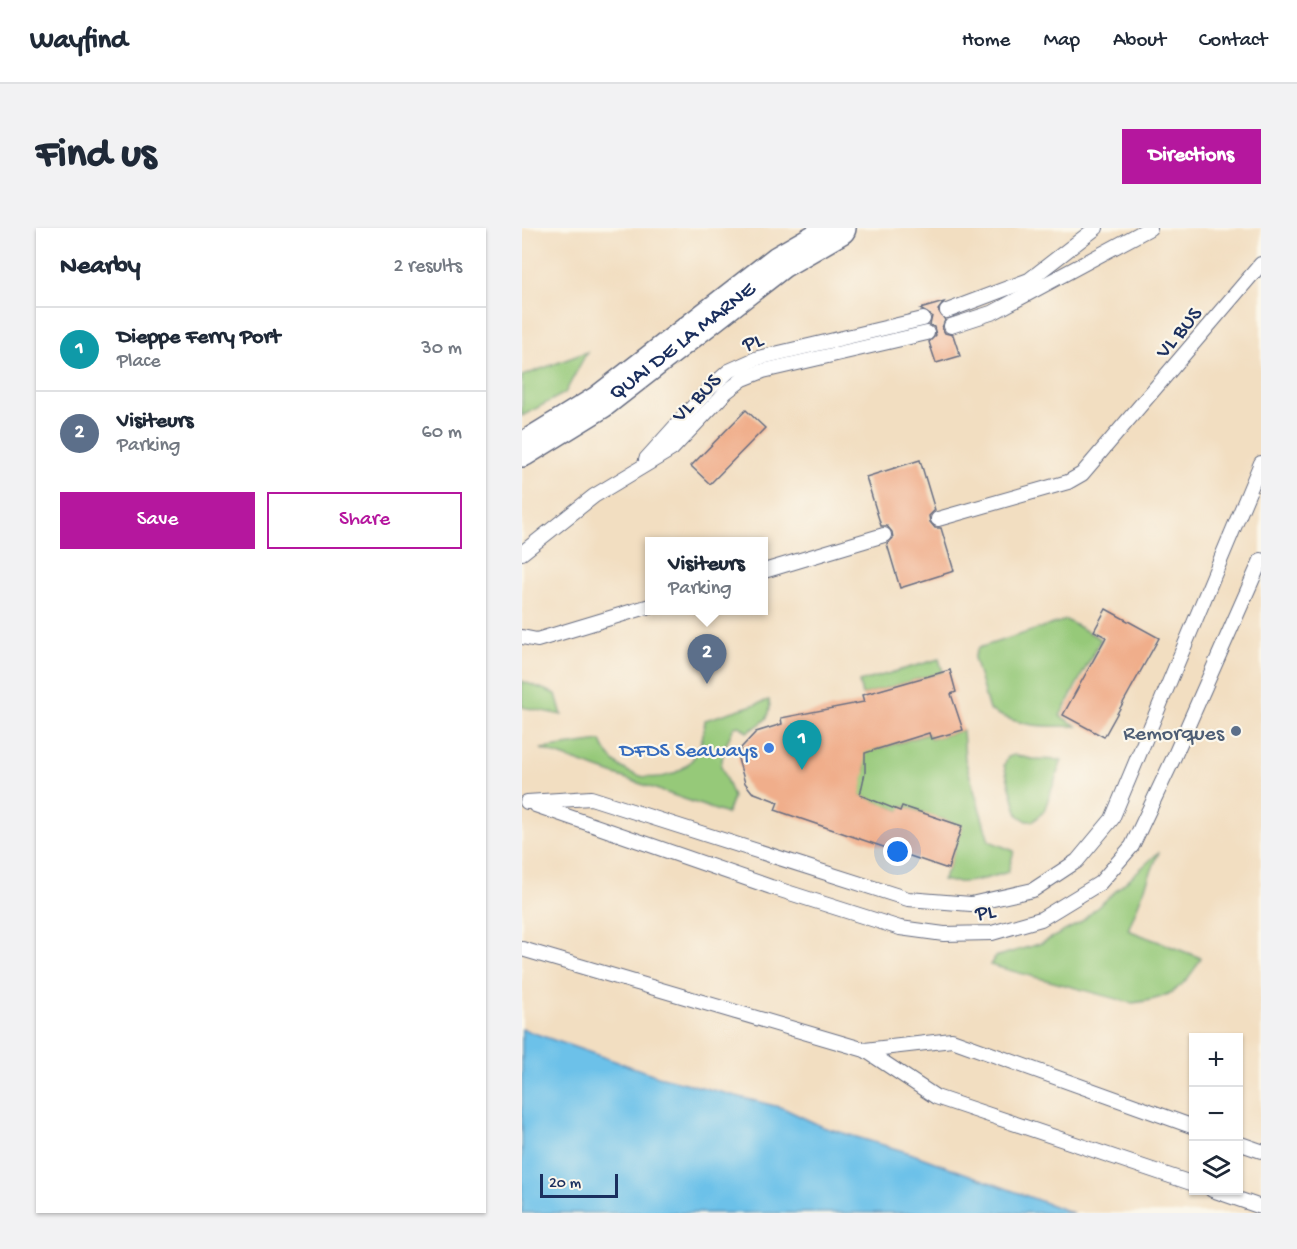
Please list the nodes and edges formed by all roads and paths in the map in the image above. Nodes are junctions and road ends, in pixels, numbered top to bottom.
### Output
1 (839, 228) edge
2 (1096, 228) edge
3 (1150, 228) edge
4 (1261, 264) edge
5 (947, 311) dead end
6 (923, 319) dead end
7 (951, 326) dead end
8 (927, 333) dead end
9 (522, 450) edge
10 (1261, 463) edge
11 (635, 471) junction
12 (938, 519) dead end
13 (884, 535) dead end
14 (522, 553) edge
15 (1261, 560) edge
16 (768, 570) edge
17 (645, 608) edge
18 (522, 637) edge
19 (525, 801) edge
20 (522, 949) edge
21 (865, 1050) junction
22 (1189, 1125) edge
23 (1243, 1144) edge
24 (1261, 1151) edge
25 (1189, 1182) edge
26 (1224, 1195) edge
27 (1261, 1207) edge

1 - 9 street, QUAI DE LA MARNE
2 - 5 lane
3 - 7 lane
4 - 12 lane, VL BUS
6 - 11 lane, PL
8 - 11 lane, VL BUS
10 - 19 lane
11 - 14 lane, VL BUS
13 - 16 lane
15 - 19 lane, PL
17 - 18 lane
20 - 21 lane
21 - 22 lane
21 - 25 lane
23 - 24 lane
26 - 27 lane

